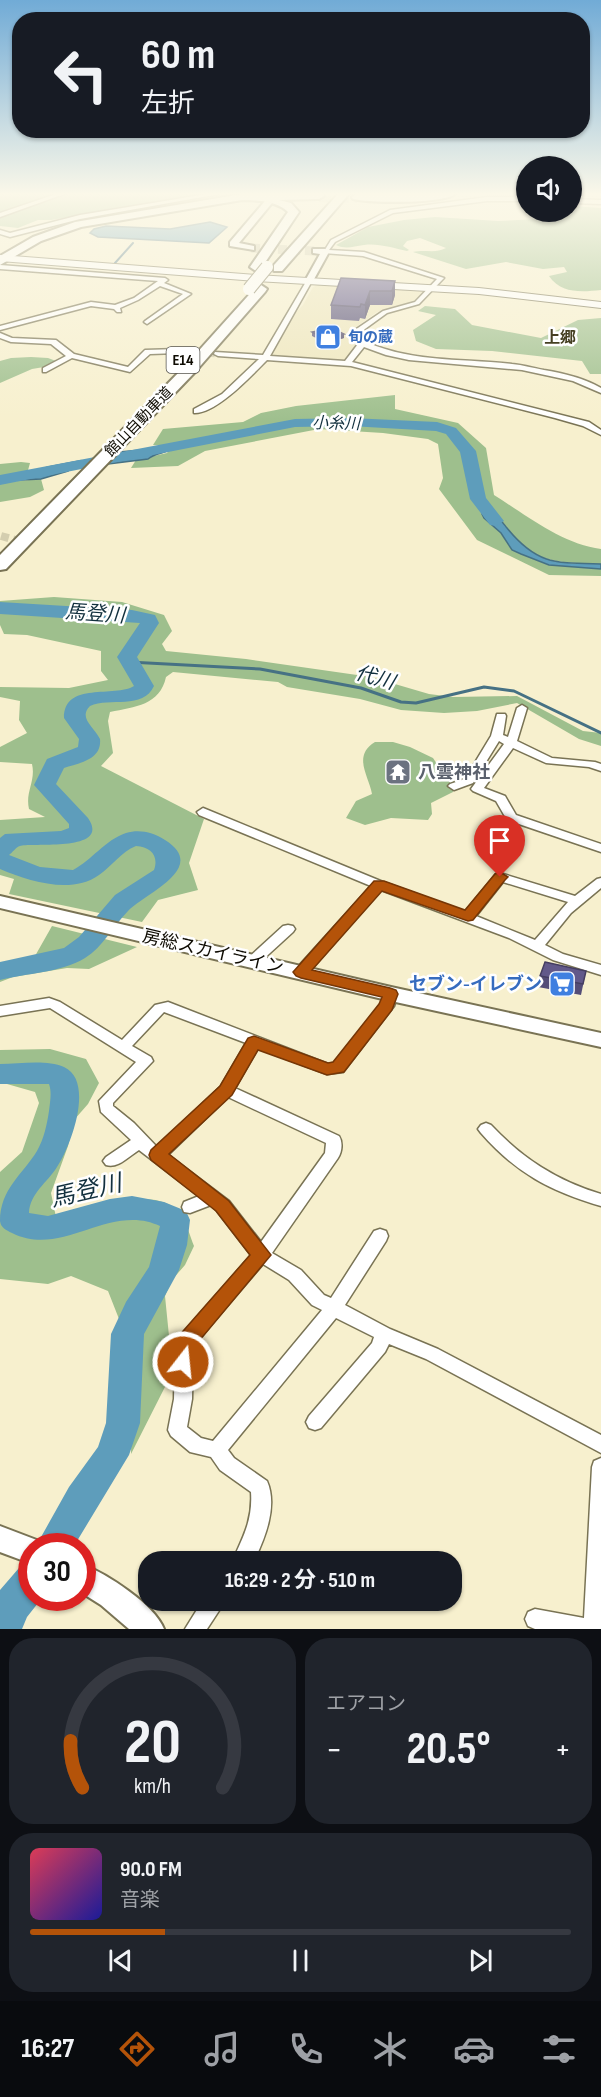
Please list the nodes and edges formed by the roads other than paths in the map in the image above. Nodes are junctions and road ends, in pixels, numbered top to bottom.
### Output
1 (87, 270) edge
2 (144, 270) edge
3 (262, 270) edge
4 (265, 270) edge
5 (267, 270) edge
6 (313, 270) edge
7 (418, 270) edge
8 (258, 278) junction
9 (165, 279) junction
10 (309, 281) junction
11 (432, 288) junction
12 (601, 305) edge
13 (147, 322) dead end
14 (0, 328) edge
15 (0, 334) edge
16 (362, 344) junction
17 (178, 351) tunnel mouth
18 (218, 354) tunnel mouth
19 (71, 356) junction
20 (266, 357) junction
21 (346, 363) junction
22 (46, 370) dead end
23 (601, 391) edge
24 (197, 411) dead end
25 (123, 432) junction
26 (601, 433) edge
27 (1, 558) edge
28 (522, 708) dead end
29 (501, 716) dead end
30 (497, 736) junction
31 (513, 742) junction
32 (601, 768) edge
33 (454, 786) dead end
34 (203, 812) dead end
35 (601, 848) edge
36 (601, 882) edge
37 (379, 885) junction
38 (578, 901) junction
39 (0, 902) edge
40 (468, 916) junction
41 (288, 929) dead end
42 (537, 946) junction
43 (253, 961) junction
44 (601, 970) edge
45 (301, 972) junction
46 (390, 994) junction
47 (0, 1011) edge
48 (601, 1040) edge
49 (128, 1041) dead end
50 (254, 1042) junction
51 (226, 1090) junction
52 (486, 1129) dead end
53 (140, 1141) junction
54 (158, 1155) junction
55 (111, 1161) dead end
56 (212, 1198) junction
57 (601, 1200) edge
58 (190, 1207) dead end
59 (380, 1236) dead end
60 (261, 1255) junction
61 (333, 1309) junction
62 (384, 1335) junction
63 (315, 1422) dead end
64 (601, 1444) edge
65 (217, 1450) junction
66 (601, 1467) edge
67 (0, 1539) edge
68 (18, 1546) edge
69 (249, 1551) edge
70 (96, 1585) edge
71 (208, 1611) edge
72 (536, 1619) dead end
73 (150, 1629) edge
74 (195, 1629) edge
75 (586, 1629) edge
76 (594, 1629) edge

1 - 9 main road
2 - 8 main road
3 - 8 highway
4 - 8 highway, 館山自動車道 / E14
5 - 8 highway, 館山自動車道 / E14
6 - 10 street
7 - 11 street
8 - 9 main road
8 - 10 main road
8 - 25 highway, 館山自動車道 / E14
8 - 25 highway, 館山自動車道 / E14
9 - 13 street
9 - 14 street
10 - 11 main road
10 - 20 street
11 - 12 main road
11 - 16 street
15 - 19 street
16 - 21 street
16 - 23 street
17 - 19 street
18 - 20 street
19 - 22 street
20 - 21 street
20 - 24 street
21 - 26 street
25 - 27 highway, 館山自動車道 / E14
28 - 31 street
29 - 30 street
30 - 31 street
30 - 33 street
31 - 32 street
31 - 35 street
34 - 37 street
36 - 38 street
37 - 40 street
37 - 45 street
38 - 40 street
38 - 42 street
39 - 43 street, 房総スカイライン
40 - 42 street
41 - 43 street
42 - 44 street
43 - 45 street, 房総スカイライン
45 - 46 street, 房総スカイライン
46 - 48 street, 房総スカイライン
46 - 50 street
47 - 53 street
49 - 50 street
50 - 51 street
51 - 54 street
51 - 60 street
52 - 57 street
53 - 54 street
53 - 55 street
54 - 56 street
56 - 58 street
56 - 60 street
59 - 61 street
60 - 61 street
60 - 65 street
61 - 62 street
61 - 65 street
62 - 63 street
62 - 64 street
65 - 69 street
66 - 76 street
67 - 68 street
70 - 73 street
71 - 74 street
72 - 75 street

